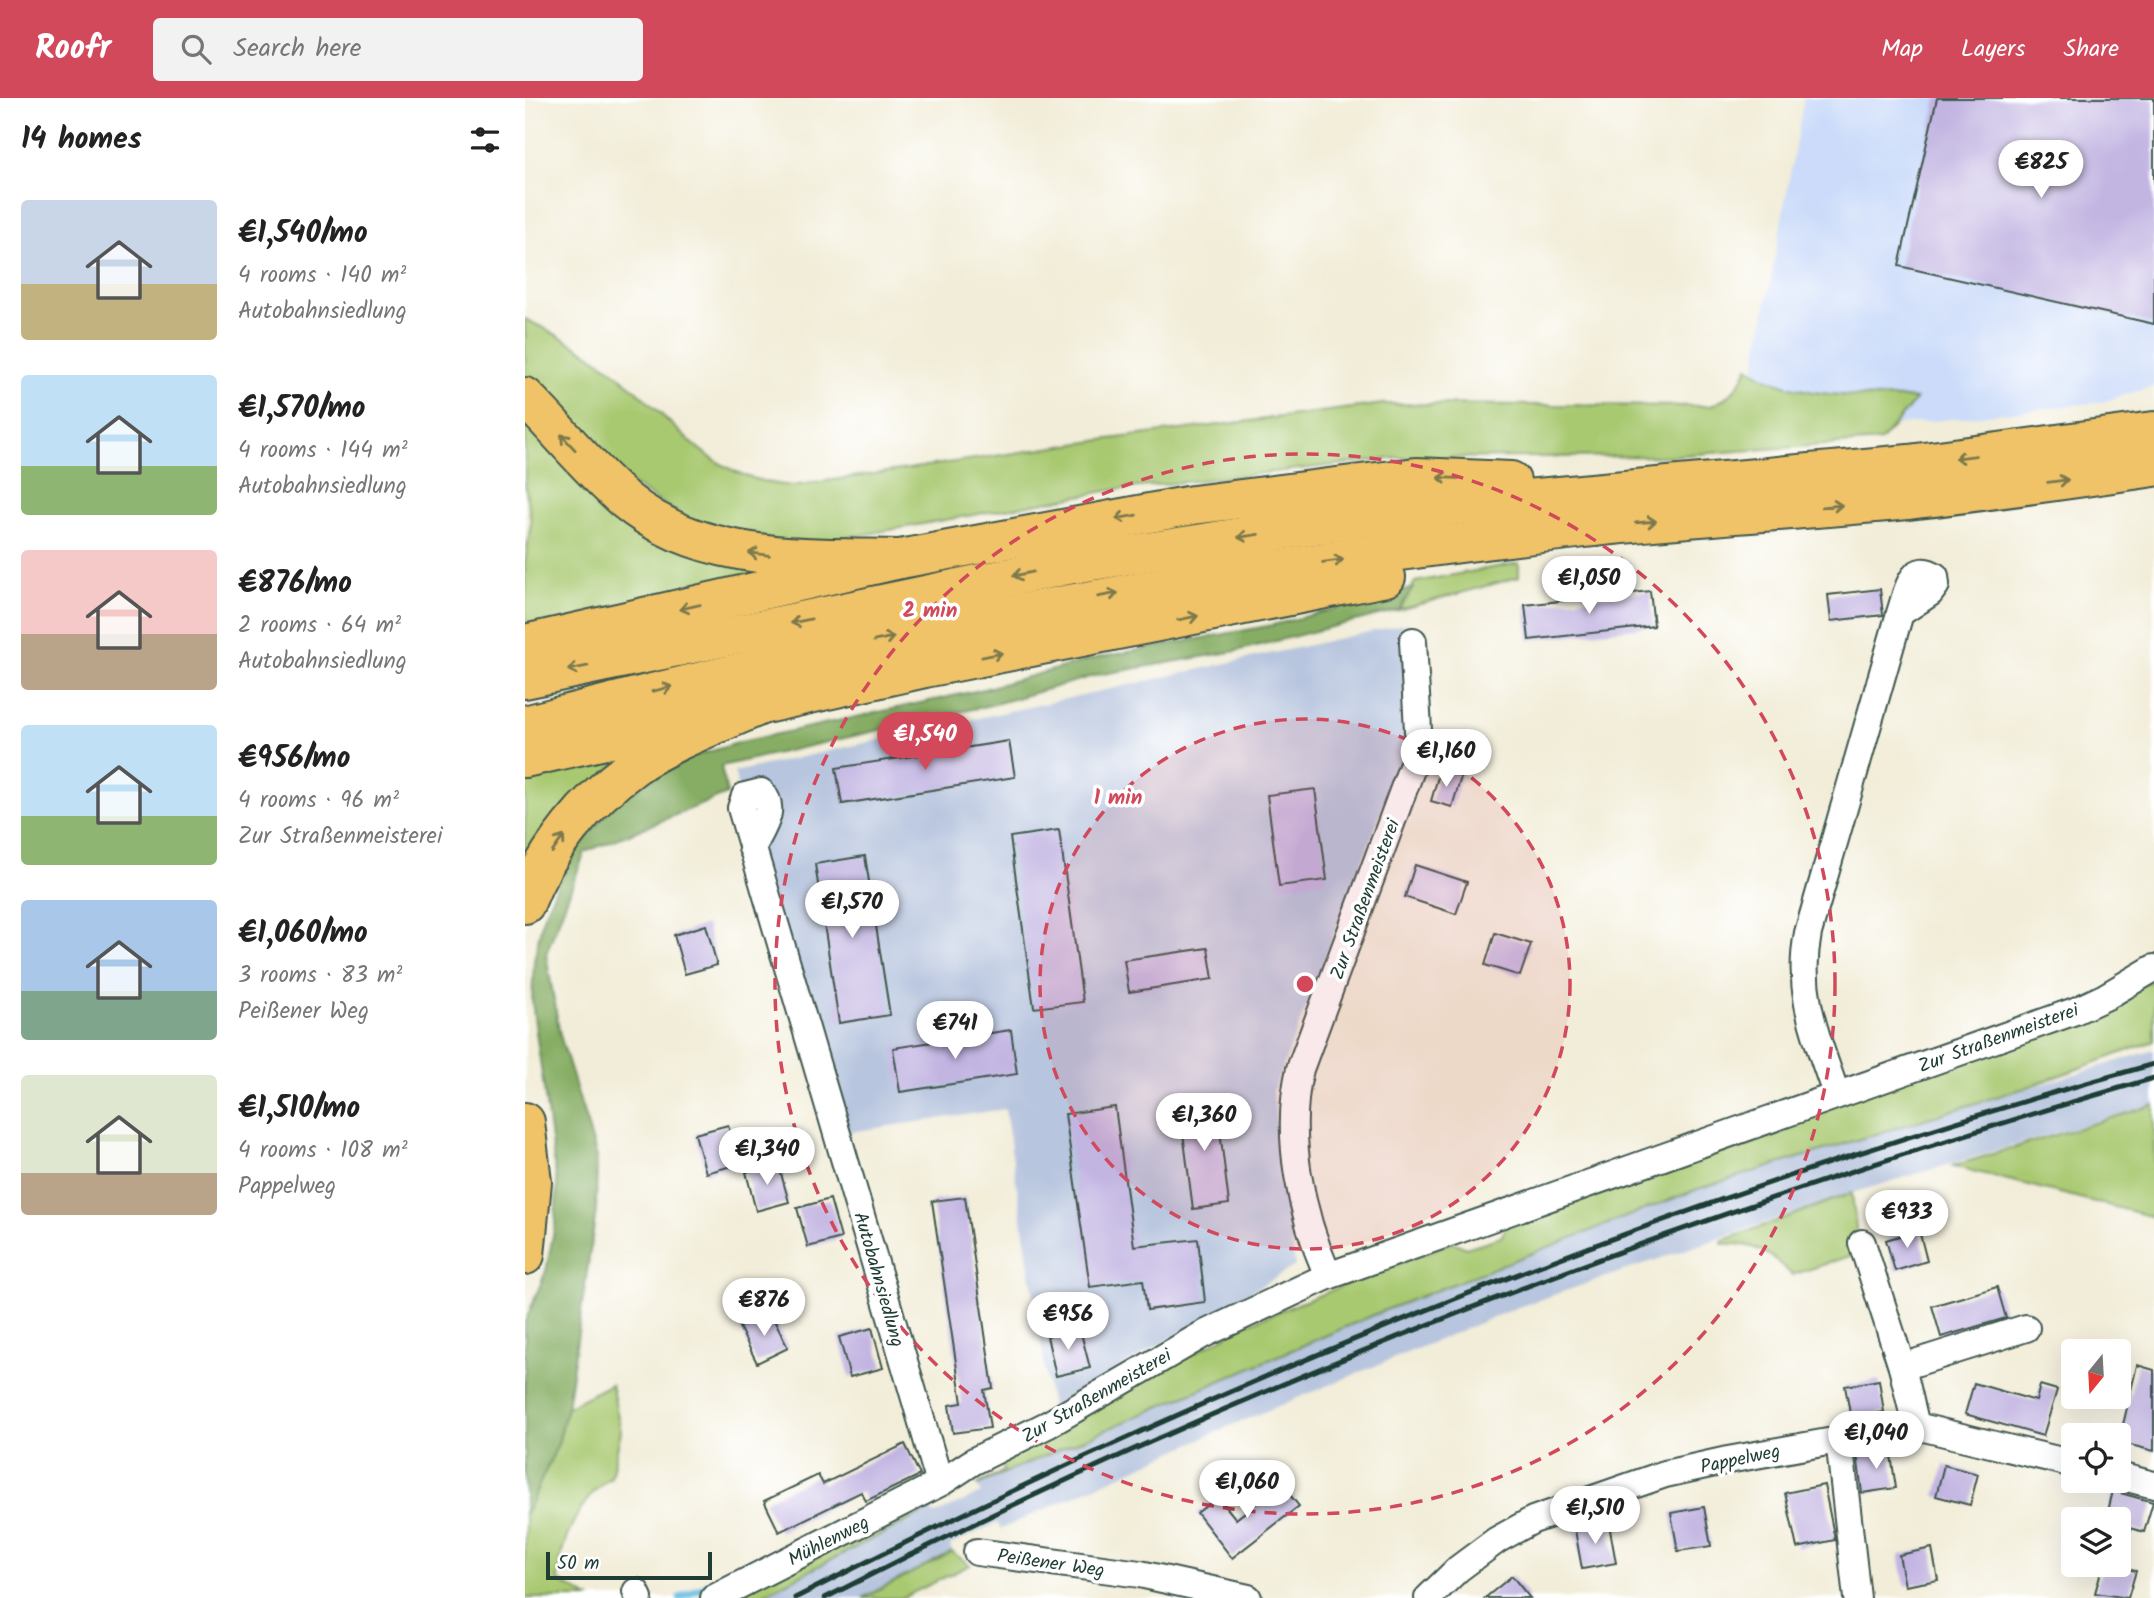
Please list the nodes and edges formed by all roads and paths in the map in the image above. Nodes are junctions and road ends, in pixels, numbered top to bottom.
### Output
1 (525, 397) edge
2 (2154, 431) edge
3 (2154, 467) edge
4 (1639, 487) junction
5 (1578, 529) junction
6 (900, 559) junction
7 (1901, 613) dead end
8 (1413, 641) dead end
9 (525, 645) edge
10 (525, 679) edge
11 (761, 705) junction
12 (525, 724) edge
13 (525, 758) edge
14 (752, 848) dead end
15 (525, 904) edge
16 (2154, 968) edge
17 (1836, 1094) junction
18 (525, 1122) edge
19 (1862, 1243) dead end
20 (525, 1255) edge
21 (1328, 1276) junction
22 (2026, 1328) dead end
23 (1902, 1367) junction
24 (1916, 1426) junction
25 (1839, 1439) junction
26 (2061, 1461) edge
27 (939, 1476) junction
28 (2131, 1479) edge
29 (2154, 1485) edge
30 (977, 1552) dead end
31 (714, 1598) edge
32 (1248, 1598) edge
33 (1428, 1598) edge
34 (1857, 1598) edge

6 -> 1 highway
2 -> 4 highway
5 -> 3 highway
4 -> 6 highway
4 -> 10 highway
11 -> 5 highway
12 -> 5 highway
6 -> 9 highway
7 - 17 street
8 - 21 street, Zur Straßenmeisterei
11 - 13 highway
15 -> 11 highway
14 - 27 street, Autobahnsiedlung
16 - 17 street, Zur Straßenmeisterei
17 - 21 street, Zur Straßenmeisterei
18 - 20 highway
19 - 23 street
21 - 27 street, Zur Straßenmeisterei
22 - 23 street
23 - 24 street
24 - 25 street, Pappelweg
24 - 26 street, Pappelweg
25 - 33 street, Pappelweg
25 - 34 street
27 - 31 street, Mühlenweg
28 - 29 street
30 - 32 street, Peißener Weg

